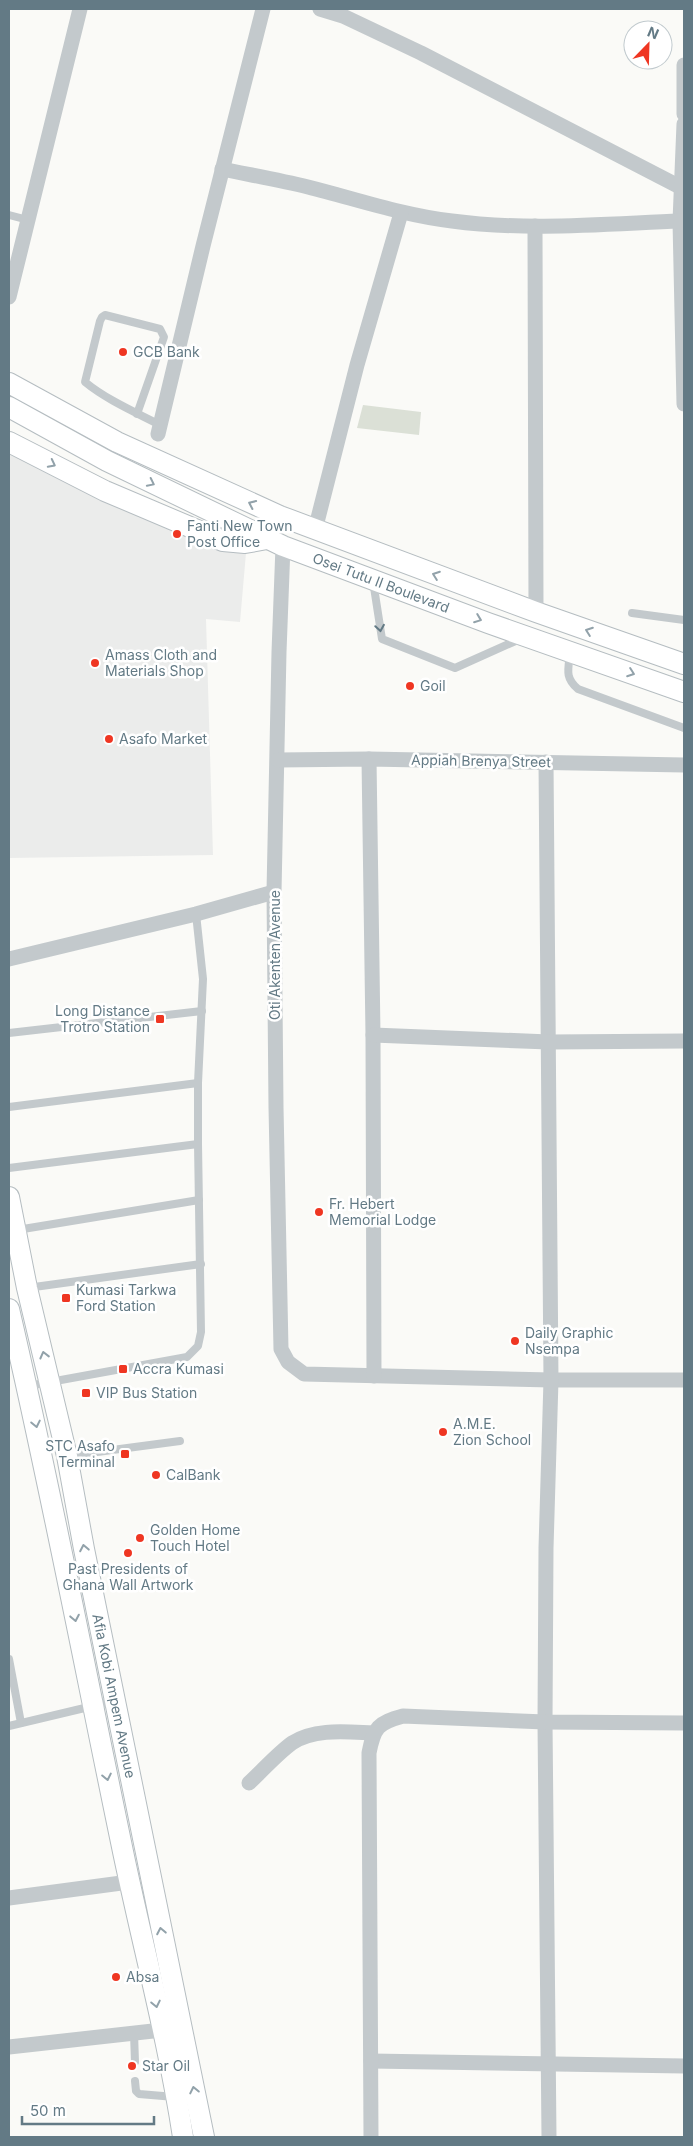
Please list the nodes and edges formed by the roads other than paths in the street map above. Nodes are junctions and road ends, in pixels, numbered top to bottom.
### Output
1 (80, 9) edge
2 (263, 9) edge
3 (320, 9) edge
4 (684, 65) edge
5 (684, 114) edge
6 (684, 124) edge
7 (222, 169) junction
8 (683, 188) edge
9 (400, 213) junction
10 (9, 215) edge
11 (28, 220) junction
12 (680, 222) junction
13 (535, 226) junction
14 (9, 297) edge
15 (9, 370) edge
16 (9, 383) edge
17 (45, 402) junction
18 (684, 404) edge
19 (9, 407) edge
20 (138, 414) junction
21 (159, 430) joint
22 (9, 442) edge
23 (315, 530) junction
24 (275, 542) junction
25 (372, 580) junction
26 (536, 612) junction
27 (632, 613) dead end
28 (684, 620) edge
29 (526, 636) junction
30 (570, 652) junction
31 (684, 664) edge
32 (684, 692) edge
33 (684, 728) edge
34 (369, 759) junction
35 (278, 760) junction
36 (546, 762) junction
37 (684, 766) edge
38 (274, 892) junction
39 (196, 914) junction
40 (9, 958) edge
41 (202, 1010) junction
42 (9, 1033) edge
43 (373, 1035) junction
44 (684, 1040) edge
45 (550, 1042) junction
46 (198, 1083) junction
47 (9, 1107) edge
48 (198, 1144) junction
49 (9, 1168) edge
50 (9, 1198) edge
51 (199, 1200) junction
52 (15, 1230) junction
53 (200, 1264) junction
54 (27, 1288) junction
55 (9, 1309) edge
56 (374, 1376) junction
57 (551, 1380) junction
58 (684, 1380) edge
59 (51, 1383) junction
60 (27, 1386) junction
61 (180, 1441) dead end
62 (67, 1456) junction
63 (9, 1659) edge
64 (114, 1701) junction
65 (93, 1706) junction
66 (545, 1722) junction
67 (21, 1723) junction
68 (684, 1723) edge
69 (9, 1726) edge
70 (373, 1733) junction
71 (249, 1783) dead end
72 (131, 1889) junction
73 (153, 1892) junction
74 (9, 1898) edge
75 (162, 2030) junction
76 (134, 2033) junction
77 (9, 2047) edge
78 (371, 2061) junction
79 (135, 2062) dead end
80 (549, 2065) junction
81 (684, 2066) edge
82 (135, 2081) dead end
83 (177, 2097) junction
84 (183, 2137) edge
85 (204, 2137) edge
86 (371, 2137) edge
87 (549, 2137) edge

1 - 11 street
2 - 7 street
3 - 8 street
4 - 5 street
6 - 8 street
7 - 9 street
7 - 21 street
8 - 12 street
9 - 13 street
9 - 23 street
10 - 11 lane
11 - 14 street
12 - 13 street
12 - 18 street
13 - 26 street
15 - 17 main road
16 - 17 main road, Osei Tutu II Boulevard
23 -> 17 main road, Osei Tutu II Boulevard
19 -> 24 main road, Osei Tutu II Boulevard
20 - 20 lane
20 - 21 lane
22 -> 24 main road
26 -> 23 main road, Osei Tutu II Boulevard
24 - 25 main road, Osei Tutu II Boulevard
24 - 35 street, Oti Akenten Avenue
25 -> 29 main road, Osei Tutu II Boulevard
25 -> 29 lane
31 -> 26 main road, Osei Tutu II Boulevard
27 - 28 lane
29 - 30 main road, Osei Tutu II Boulevard
30 -> 32 main road, Osei Tutu II Boulevard
30 - 33 lane
34 - 35 street, Appiah Brenya Street
34 - 36 street, Appiah Brenya Street
34 - 43 street
35 - 38 street, Oti Akenten Avenue
36 - 37 street, Appiah Brenya Street
36 - 45 street
38 - 39 street
38 - 56 street, Oti Akenten Avenue
39 - 40 street
39 - 41 lane
41 - 42 lane
41 - 46 lane
43 - 45 street
43 - 56 street
44 - 45 street
45 - 57 street
46 - 47 lane
46 - 48 lane
48 - 49 lane
48 - 51 lane
50 - 52 main road, Afia Kobi Ampem Avenue
51 - 52 lane
51 - 53 lane
52 - 54 main road, Afia Kobi Ampem Avenue
53 - 54 lane
53 - 59 lane
59 -> 54 main road, Afia Kobi Ampem Avenue
55 - 60 main road, Afia Kobi Ampem Avenue
56 - 57 street
57 - 58 street
57 - 66 street
59 - 60 lane
59 - 62 main road, Afia Kobi Ampem Avenue
60 -> 65 main road, Afia Kobi Ampem Avenue
61 - 62 lane
64 -> 62 main road, Afia Kobi Ampem Avenue
63 - 67 lane
64 - 65 lane
64 - 73 main road, Afia Kobi Ampem Avenue
65 - 67 lane
65 -> 72 main road, Afia Kobi Ampem Avenue
66 - 68 street
66 - 70 street
66 - 80 street
67 - 69 lane
70 - 71 street
70 - 78 street
72 - 73 main road
72 - 74 street
72 -> 75 main road, Afia Kobi Ampem Avenue
85 -> 73 main road, Afia Kobi Ampem Avenue
75 - 76 street
75 - 83 main road, Afia Kobi Ampem Avenue
76 - 77 street
76 - 79 lane
78 - 80 street
78 - 86 street
80 - 81 street
80 - 87 street
82 - 83 lane
83 - 84 main road, Afia Kobi Ampem Avenue

